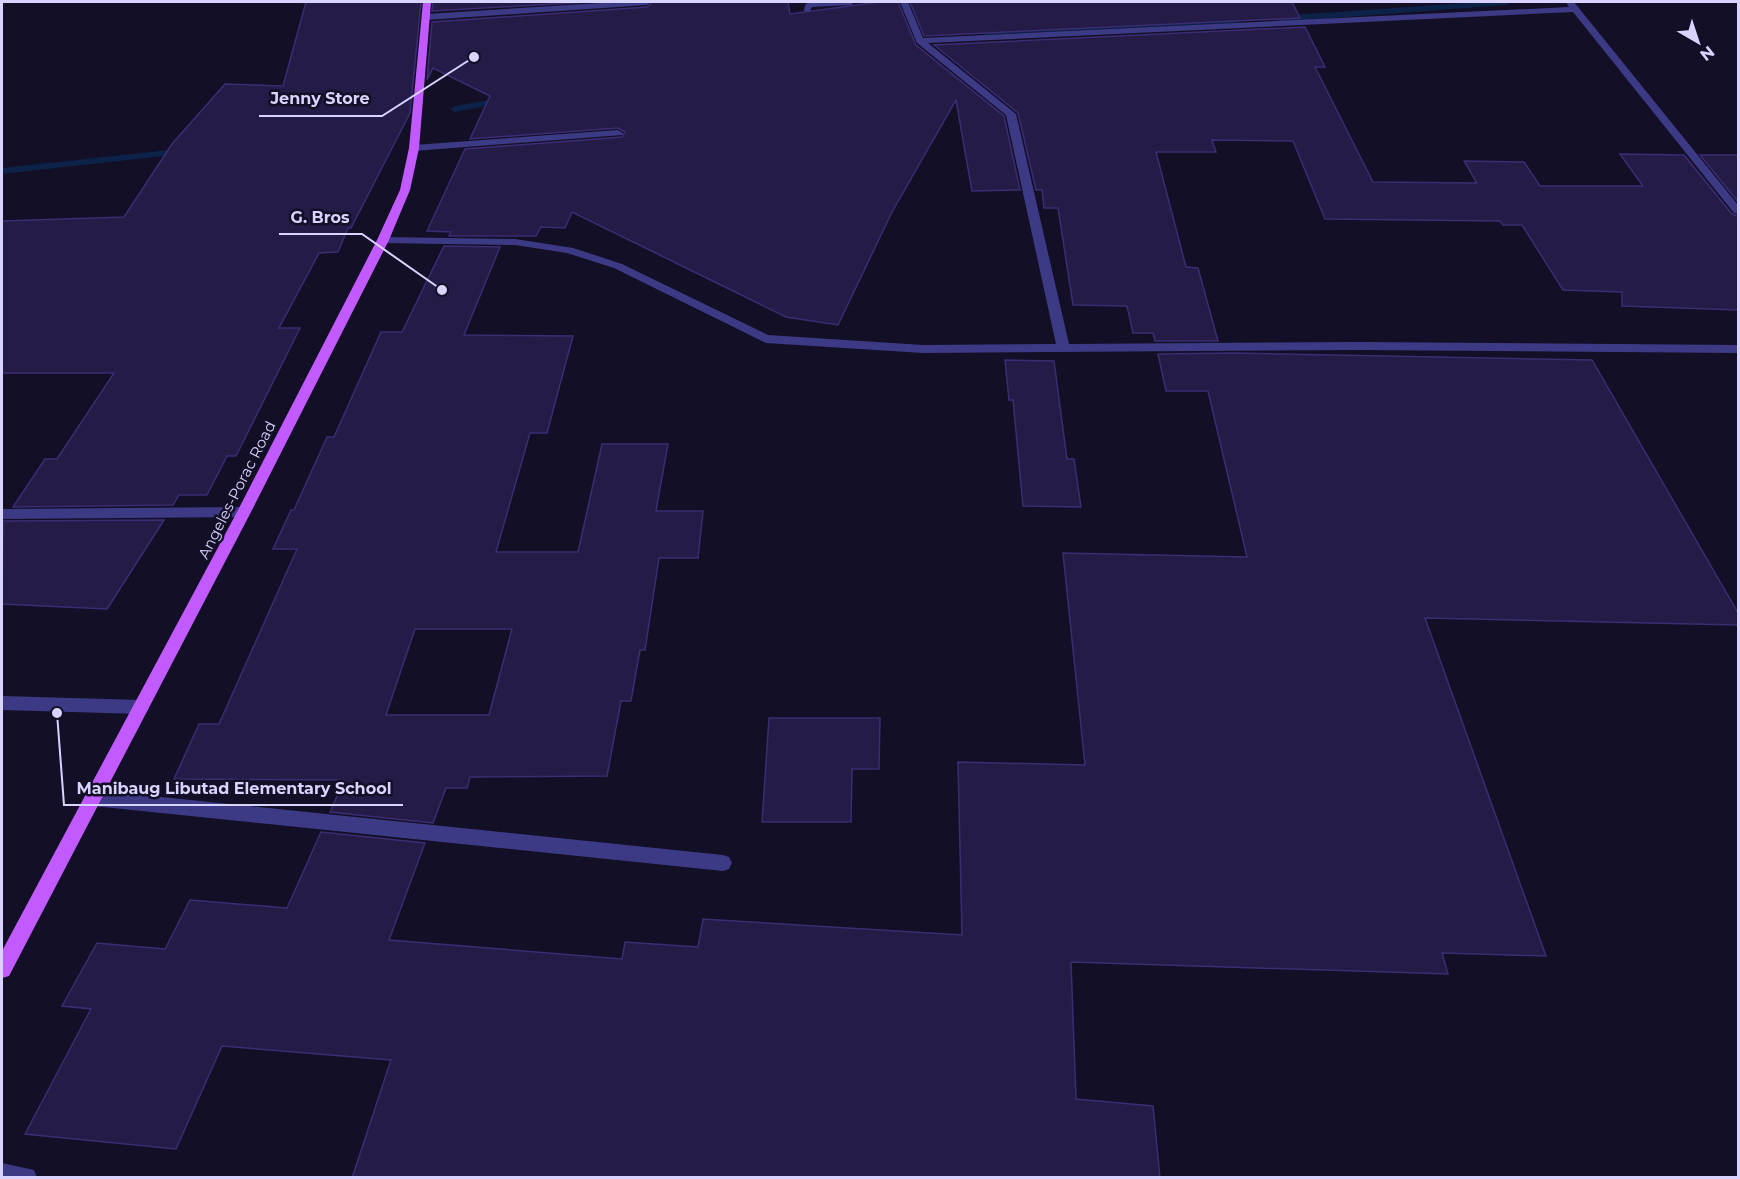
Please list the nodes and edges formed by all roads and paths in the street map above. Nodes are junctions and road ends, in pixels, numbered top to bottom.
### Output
1 (427, 2) edge
2 (647, 2) edge
3 (851, 2) edge
4 (904, 2) edge
5 (1573, 5) edge
6 (807, 9) dead end
7 (426, 17) junction
8 (920, 40) junction
9 (618, 133) dead end
10 (414, 148) junction
11 (1738, 211) edge
12 (383, 240) junction
13 (1063, 347) junction
14 (1738, 349) edge
15 (244, 512) junction
16 (2, 514) edge
17 (2, 703) edge
18 (141, 708) junction
19 (93, 798) junction
20 (723, 863) dead end
21 (2, 969) edge
22 (2, 1174) edge
23 (26, 1178) edge

1 - 7 main road, Angeles-Porac Road
2 - 7 street
3 - 6 street
4 - 8 street
5 - 8 street
5 - 11 street
7 - 10 main road, Angeles-Porac Road
8 - 13 street
9 - 10 street
10 - 12 main road, Angeles-Porac Road
12 - 13 street
12 - 15 main road, Angeles-Porac Road
13 - 14 street
15 - 16 street
15 - 18 main road, Angeles-Porac Road
17 - 18 street
18 - 19 main road, Angeles-Porac Road
19 - 20 street
19 - 21 main road, Angeles-Porac Road
22 - 23 street

